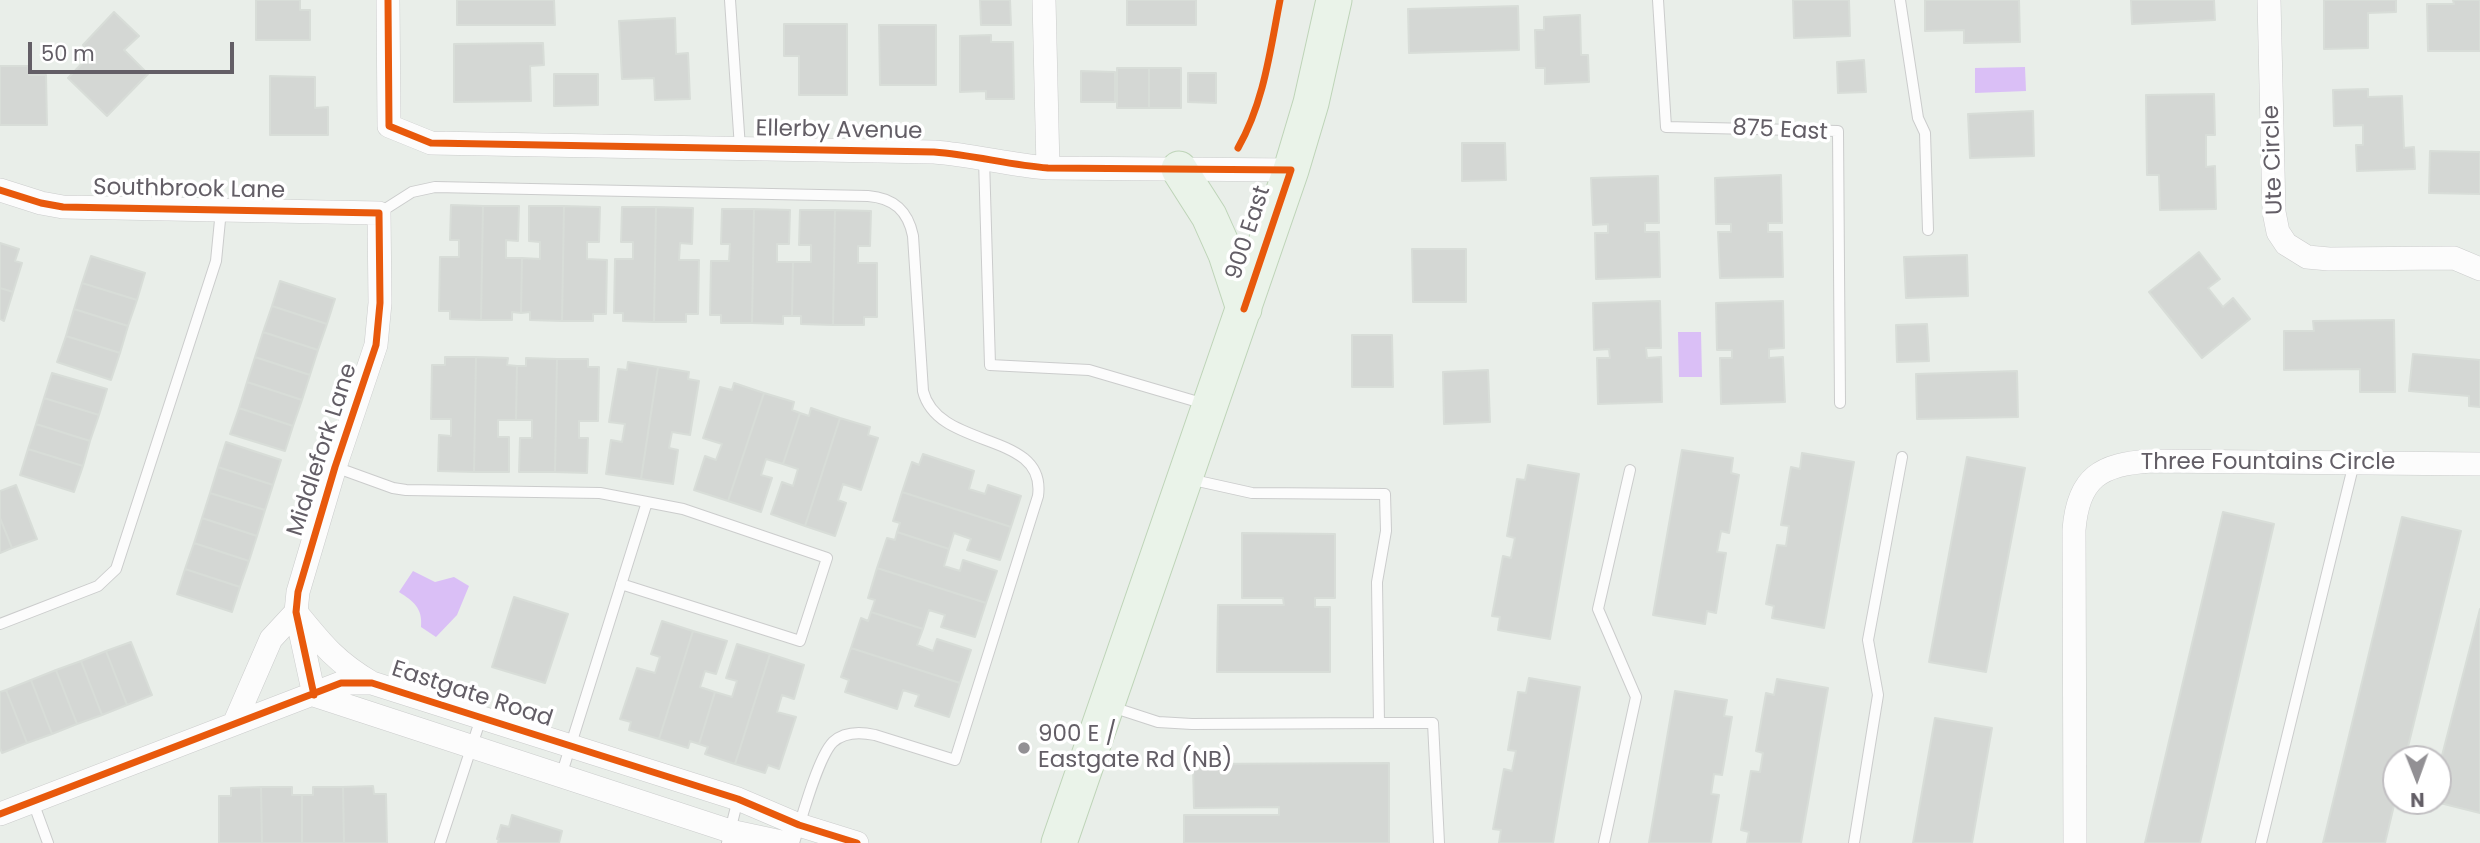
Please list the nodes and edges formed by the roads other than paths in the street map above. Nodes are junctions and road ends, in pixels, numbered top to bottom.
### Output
1 (388, 0) edge
2 (730, 0) edge
3 (1044, 0) edge
4 (1334, 0) edge
5 (1658, 0) edge
6 (1900, 0) edge
7 (2269, 0) edge
8 (740, 148) junction
9 (984, 159) junction
10 (1048, 168) junction
11 (1179, 169) junction
12 (1291, 170) junction
13 (0, 190) edge
14 (220, 210) junction
15 (379, 213) junction
16 (1928, 230) dead end
17 (2480, 269) edge
18 (1244, 309) junction
19 (1840, 403) dead end
20 (1211, 405) junction
21 (1902, 457) dead end
22 (2354, 463) junction
23 (2480, 464) edge
24 (335, 467) junction
25 (1630, 470) dead end
26 (1186, 478) junction
27 (647, 502) junction
28 (621, 584) junction
29 (296, 612) junction
30 (0, 624) edge
31 (372, 683) junction
32 (314, 695) junction
33 (1107, 706) junction
34 (481, 718) junction
35 (1379, 723) junction
36 (234, 724) junction
37 (570, 746) junction
38 (471, 747) junction
39 (561, 776) junction
40 (738, 799) junction
41 (33, 802) junction
42 (0, 814) edge
43 (728, 837) edge
44 (793, 837) edge
45 (48, 843) edge
46 (440, 843) edge
47 (857, 843) edge
48 (1059, 843) edge
49 (1439, 843) edge
50 (1604, 843) edge
51 (1854, 843) edge
52 (2075, 843) edge
53 (2261, 843) edge

1 - 8 street, Ellerby Avenue
2 - 8 lane
3 - 10 street
4 - 12 main road, 900 East
5 - 19 lane, 875 East
6 - 16 lane
7 - 17 street, Ute Circle
8 - 9 street, Ellerby Avenue
9 - 10 street, Ellerby Avenue
9 - 20 lane
10 - 11 street, Ellerby Avenue
11 - 12 street, Ellerby Avenue
11 - 18 main road
12 - 18 main road, 900 East
13 - 14 street, Southbrook Lane
14 - 15 street, Southbrook Lane
14 - 30 lane
15 - 24 street, Middlefork Lane
15 - 44 lane
18 - 20 main road, 900 East
20 - 26 main road, 900 East
21 - 51 lane
22 - 23 street, Three Fountains Circle
22 - 52 street, Three Fountains Circle
22 - 53 lane
24 - 27 lane
24 - 29 street, Middlefork Lane
25 - 50 lane
26 - 33 main road, 900 East
26 - 35 lane
27 - 28 lane
27 - 28 lane
28 - 37 lane
29 - 31 street, Eastgate Road
29 - 32 street, Middlefork Lane
29 - 36 street
31 - 32 street, Eastgate Road
31 - 34 street, Eastgate Road
32 - 36 street, Eastgate Road
32 - 38 street, Eastgate Road
33 - 35 lane
33 - 48 main road, 900 East
34 - 37 street, Eastgate Road
34 - 38 lane
35 - 49 lane
36 - 41 street, Eastgate Road
37 - 39 lane
37 - 40 street, Eastgate Road
38 - 39 street, Eastgate Road
38 - 46 lane
39 - 43 street, Eastgate Road
40 - 43 lane
40 - 44 street, Eastgate Road
41 - 42 street, Eastgate Road
41 - 45 lane
43 - 44 street, Eastgate Road
44 - 47 street, Eastgate Road

